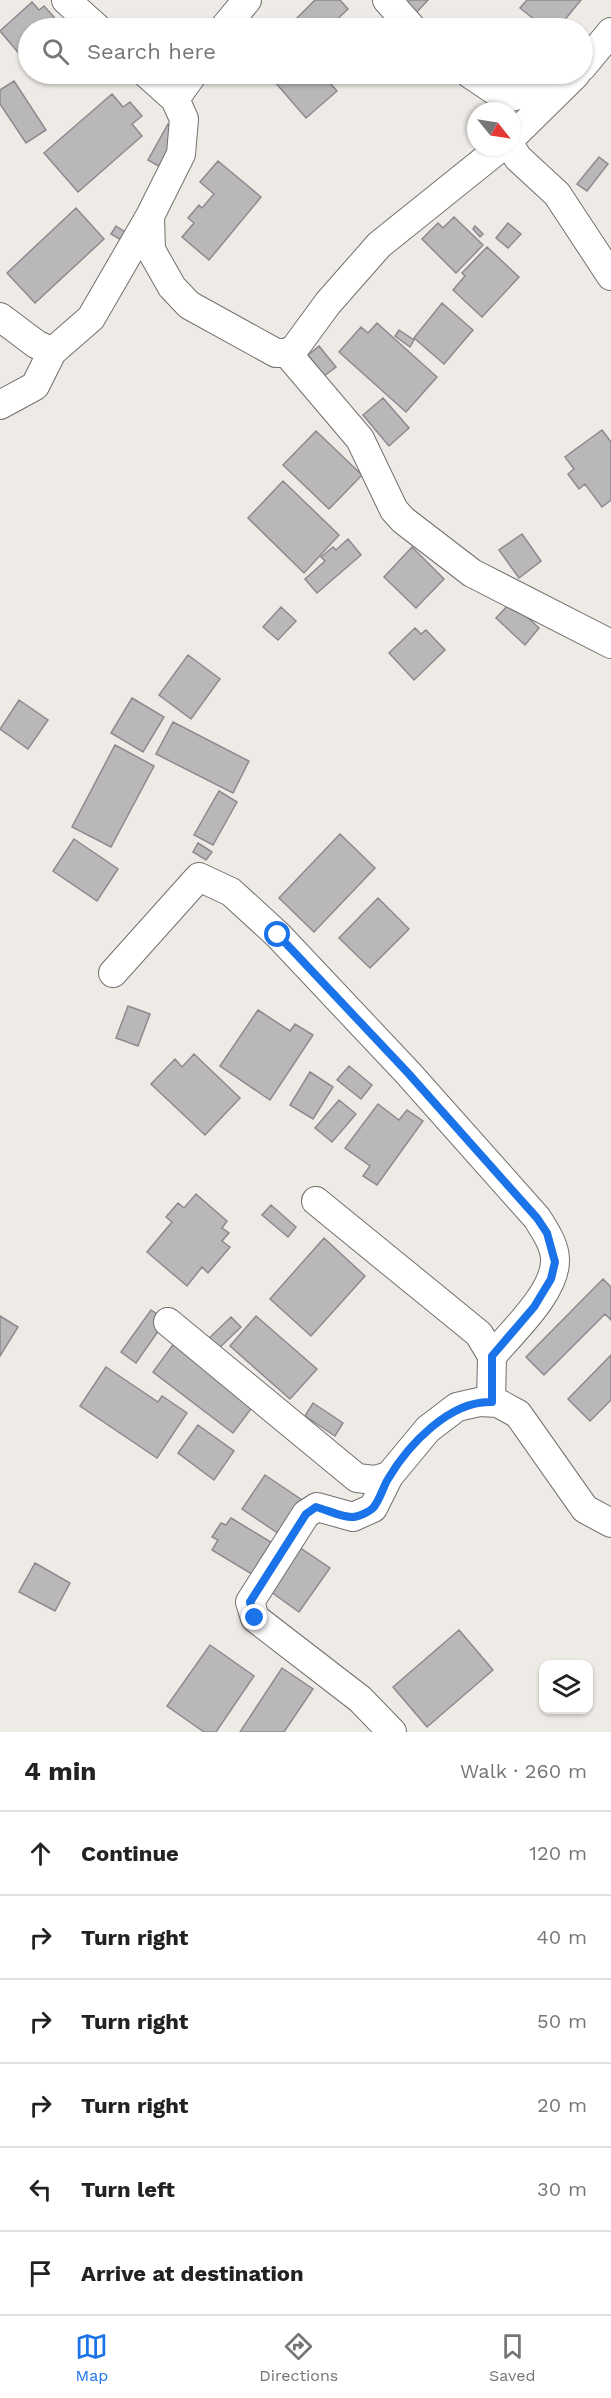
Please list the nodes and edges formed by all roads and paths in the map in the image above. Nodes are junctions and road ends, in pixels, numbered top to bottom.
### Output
1 (66, 0) edge
2 (247, 0) edge
3 (387, 0) edge
4 (86, 18) edge
5 (232, 18) edge
6 (403, 18) edge
7 (611, 32) edge
8 (593, 54) edge
9 (158, 84) edge
10 (186, 84) edge
11 (485, 84) edge
12 (529, 84) edge
13 (566, 84) edge
14 (175, 99) junction
15 (521, 128) edge
16 (490, 156) edge
17 (517, 156) edge
18 (150, 216) junction
19 (611, 276) edge
20 (0, 317) edge
21 (52, 352) junction
22 (287, 353) junction
23 (0, 405) edge
24 (611, 644) edge
25 (113, 972) dead end
26 (316, 1201) dead end
27 (168, 1322) dead end
28 (492, 1356) junction
29 (492, 1402) junction
30 (389, 1476) junction
31 (611, 1523) edge
32 (392, 1732) edge

1 - 4 street
2 - 5 street
3 - 6 street
7 - 8 street
9 - 14 street
10 - 14 street
11 - 12 street
13 - 15 street
14 - 18 street
16 - 22 street
17 - 19 street
18 - 21 street
18 - 22 street
20 - 21 street
21 - 23 street
22 - 24 street
25 - 28 street
26 - 28 street
27 - 30 street
28 - 29 street
29 - 30 street
29 - 31 street
30 - 32 street

